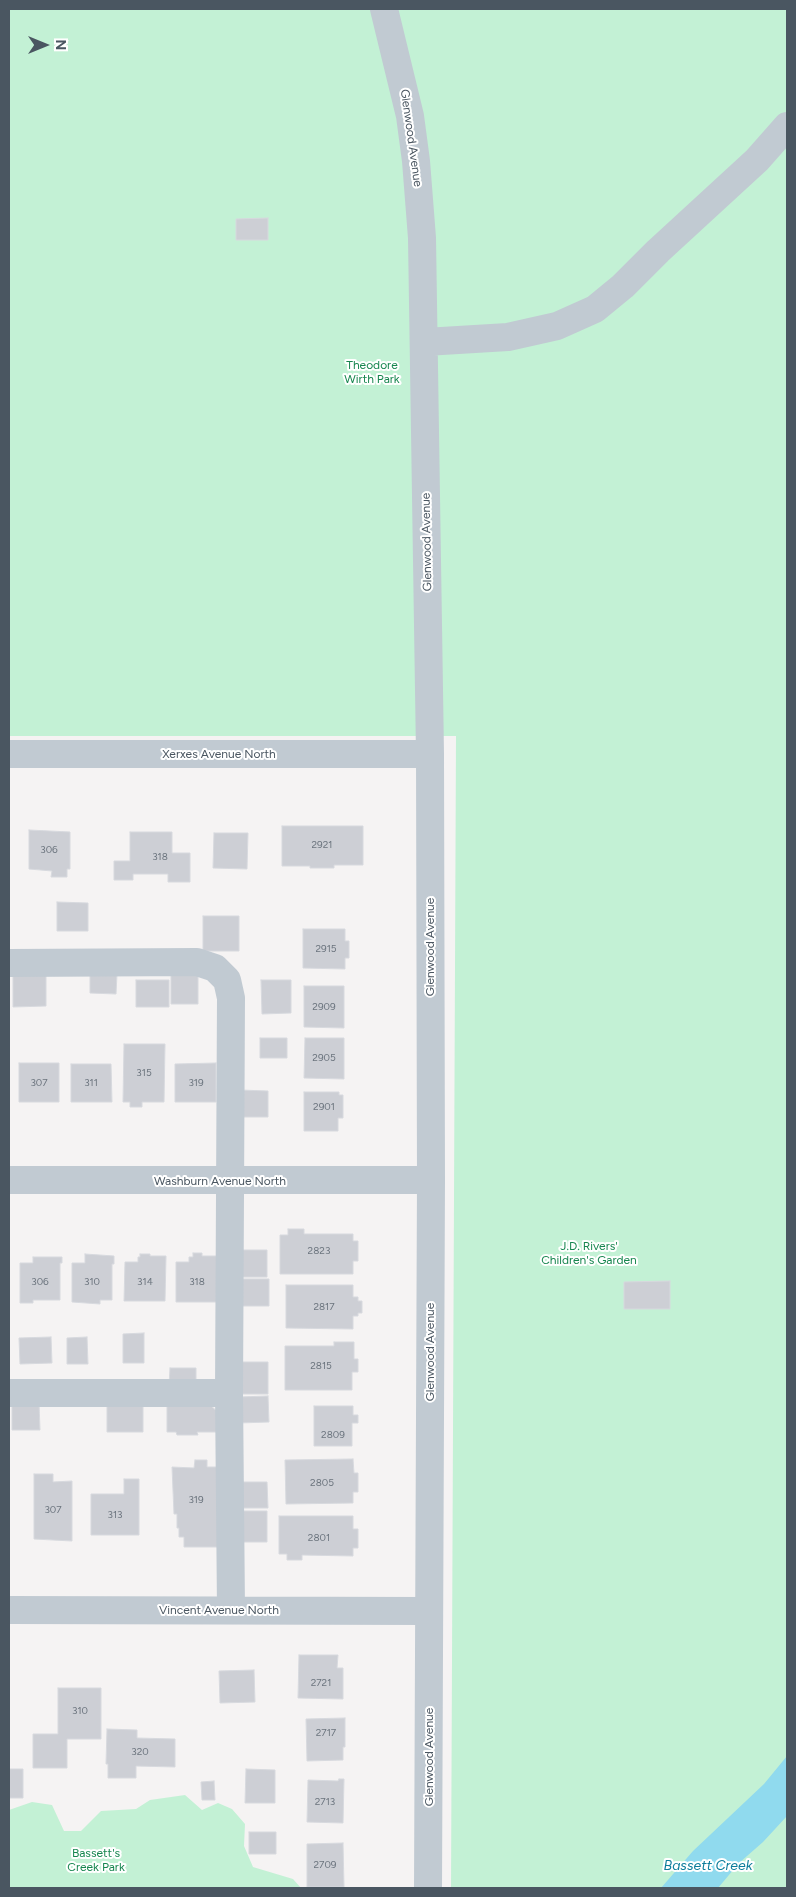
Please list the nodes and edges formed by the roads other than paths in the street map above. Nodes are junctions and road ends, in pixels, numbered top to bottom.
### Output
1 (384, 9) edge
2 (787, 126) edge
3 (424, 342) junction
4 (9, 754) edge
5 (430, 754) junction
6 (9, 963) edge
7 (9, 1180) edge
8 (431, 1180) junction
9 (230, 1181) junction
10 (9, 1393) edge
11 (229, 1394) junction
12 (9, 1610) edge
13 (231, 1610) junction
14 (429, 1611) junction
15 (428, 1888) edge

1 - 3 street, Glenwood Avenue
2 - 3 street
3 - 5 street, Glenwood Avenue
4 - 5 street, Xerxes Avenue North
5 - 8 street, Glenwood Avenue
6 - 9 street
7 - 9 street, Washburn Avenue North
8 - 9 street, Washburn Avenue North
8 - 14 street, Glenwood Avenue
9 - 11 street
10 - 11 street
11 - 13 street
12 - 13 street, Vincent Avenue North
13 - 14 street, Vincent Avenue North
14 - 15 street, Glenwood Avenue

